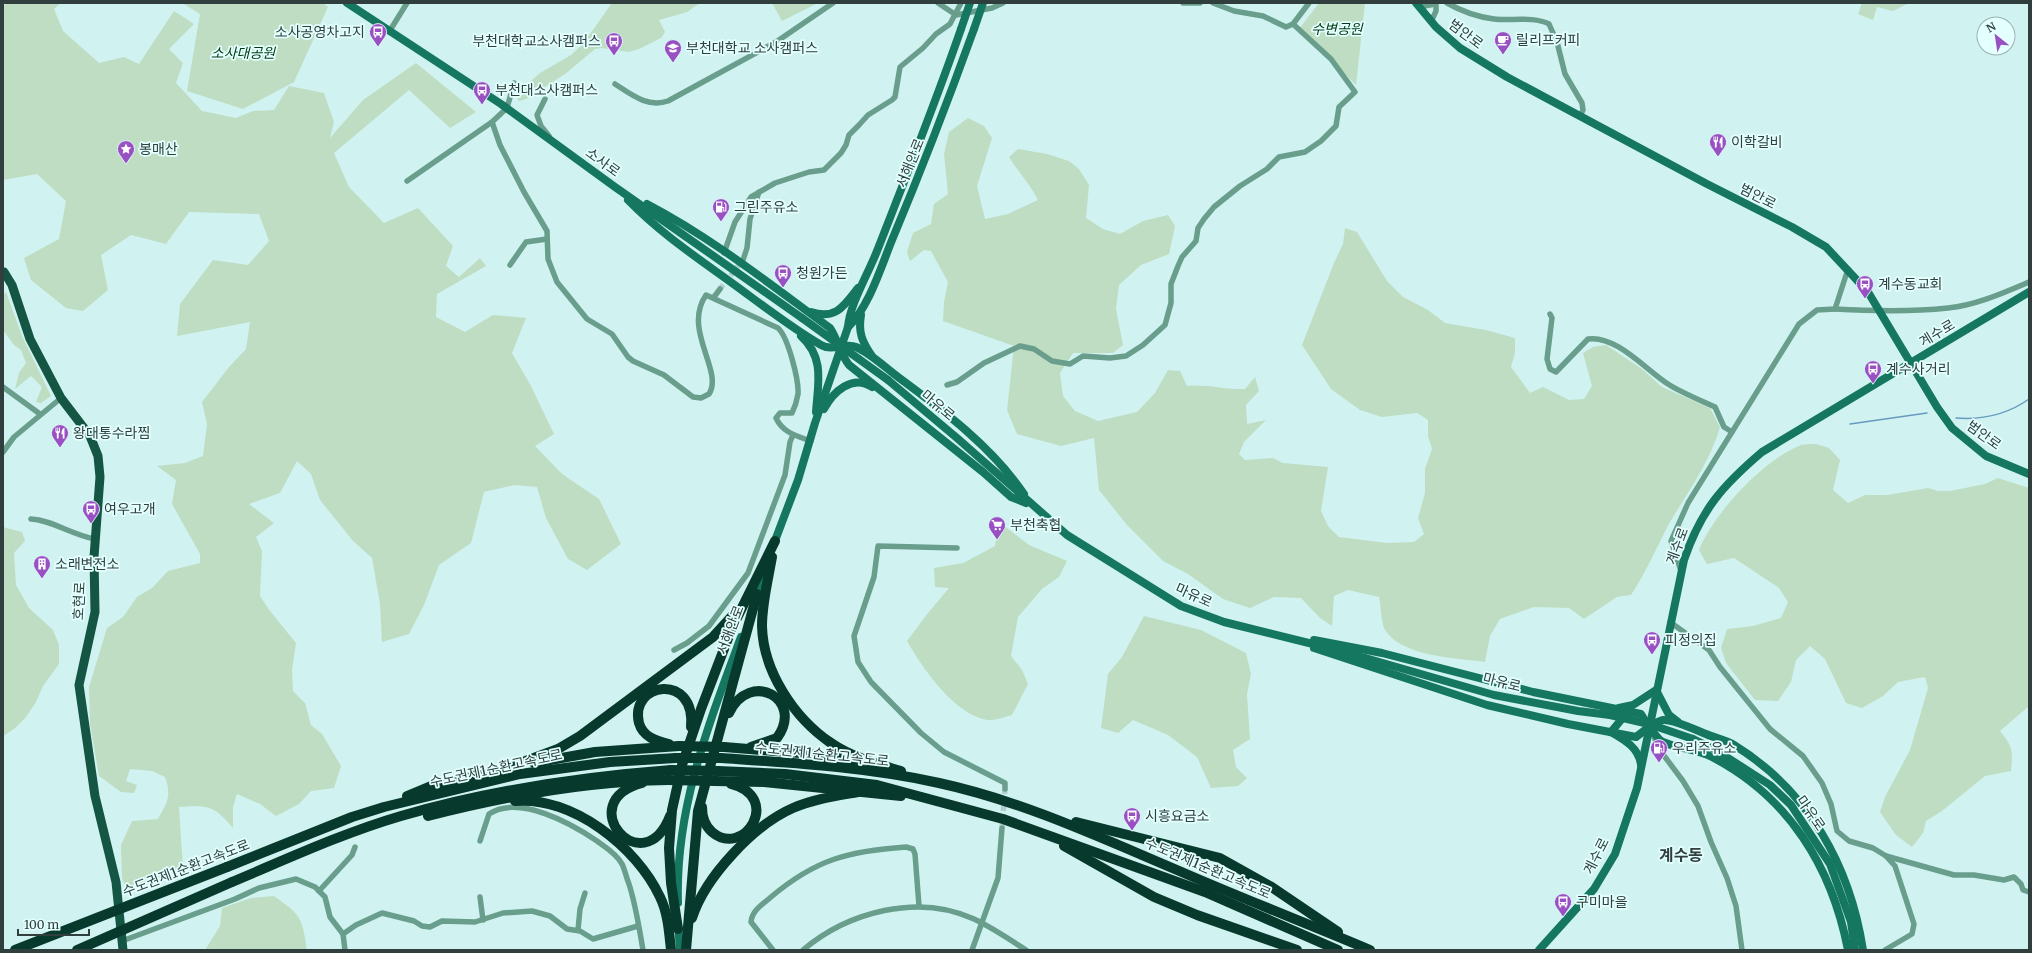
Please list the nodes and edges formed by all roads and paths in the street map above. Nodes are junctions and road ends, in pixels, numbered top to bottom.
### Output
1 (347, 3) edge
2 (407, 3) edge
3 (833, 3) edge
4 (938, 3) edge
5 (961, 3) edge
6 (970, 3) edge
7 (983, 3) edge
8 (1003, 3) edge
9 (1183, 3) edge
10 (1200, 3) edge
11 (1213, 3) edge
12 (1309, 3) edge
13 (1435, 3) edge
14 (1447, 3) edge
15 (1417, 5) edge
16 (956, 15) junction
17 (1431, 22) junction
18 (1293, 24) junction
19 (389, 32) junction
20 (514, 83) dead end
21 (615, 84) dead end
22 (546, 99) dead end
23 (507, 108) junction
24 (1580, 116) junction
25 (492, 122) junction
26 (556, 143) junction
27 (407, 181) dead end
28 (615, 187) junction
29 (759, 192) junction
30 (547, 239) junction
31 (724, 253) junction
32 (743, 260) tunnel mouth
33 (510, 265) dead end
34 (1848, 268) junction
35 (4, 272) edge
36 (867, 276) junction
37 (2029, 282) edge
38 (720, 289) tunnel mouth
39 (2029, 292) edge
40 (714, 297) junction
41 (863, 308) junction
42 (1835, 309) junction
43 (1879, 311) junction
44 (803, 314) junction
45 (1550, 314) dead end
46 (791, 326) junction
47 (848, 327) junction
48 (841, 347) junction
49 (875, 360) junction
50 (1911, 364) junction
51 (947, 385) dead end
52 (3, 387) edge
53 (61, 398) junction
54 (898, 404) junction
55 (40, 414) junction
56 (815, 423) junction
57 (1732, 432) junction
58 (793, 435) junction
59 (811, 440) junction
60 (3, 452) edge
61 (2029, 474) edge
62 (1032, 504) junction
63 (31, 519) dead end
64 (95, 538) junction
65 (775, 542) junction
66 (957, 548) dead end
67 (1681, 572) junction
68 (757, 580) junction
69 (757, 594) junction
70 (1670, 622) junction
71 (1289, 638) junction
72 (674, 650) dead end
73 (1656, 690) junction
74 (1616, 709) junction
75 (1680, 724) junction
76 (1649, 727) junction
77 (1611, 732) junction
78 (720, 735) junction
79 (690, 738) junction
80 (1674, 744) junction
81 (679, 746) junction
82 (745, 748) junction
83 (890, 768) junction
84 (1641, 768) junction
85 (491, 774) junction
86 (667, 776) junction
87 (717, 776) junction
88 (939, 782) junction
89 (1004, 789) dead end
90 (702, 792) junction
91 (858, 792) junction
92 (930, 799) junction
93 (473, 804) junction
94 (384, 806) junction
95 (672, 810) junction
96 (1052, 817) junction
97 (1002, 828) tunnel mouth
98 (1038, 831) junction
99 (342, 837) junction
100 (480, 841) dead end
101 (356, 847) dead end
102 (1886, 856) junction
103 (319, 891) junction
104 (2029, 892) edge
105 (585, 893) dead end
106 (480, 897) dead end
107 (920, 906) junction
108 (483, 920) junction
109 (983, 924) junction
110 (638, 926) junction
111 (678, 929) junction
112 (578, 930) junction
113 (343, 934) junction
114 (1355, 944) junction
115 (123, 946) edge
116 (15, 950) edge
117 (78, 950) edge
118 (345, 950) edge
119 (643, 950) edge
120 (671, 950) edge
121 (680, 950) edge
122 (687, 950) edge
123 (772, 950) edge
124 (803, 950) edge
125 (972, 950) edge
126 (1026, 950) edge
127 (1296, 950) edge
128 (1338, 950) edge
129 (1370, 950) edge
130 (1539, 950) edge
131 (1742, 950) edge
132 (1848, 950) edge
133 (1855, 950) edge
134 (1863, 950) edge
135 (1885, 950) edge

1 - 19 main road, 소사로
2 - 19 street
3 - 21 street
4 - 16 street
5 - 16 street
6 - 36 main road, 서해안로, bridge
7 - 41 main road, 서해안로, bridge
8 - 16 street
9 - 10 street
11 - 18 street
12 - 18 street
13 - 15 street
13 - 17 street
14 - 24 street
15 - 17 main road, 범안로
16 - 29 street
17 - 24 main road, 범안로
18 - 51 street
19 - 23 main road, 소사로
20 - 23 street
22 - 26 street
23 - 25 street
23 - 26 main road, 소사로
24 - 34 main road, 범안로
25 - 27 street
25 - 30 street
26 - 28 main road, 소사로
28 - 31 main road
28 - 44 main road, 소사로
28 - 46 main road
29 - 31 street
29 - 32 street
30 - 33 street
30 - 40 street
31 - 44 main road
34 - 42 street
34 - 43 main road, 범안로
35 - 53 main road, 호현로
36 - 44 main road
36 - 47 main road, 서해안로
37 - 43 street
38 - 40 street
39 - 50 main road, 계수로
40 - 58 street
41 - 47 main road, 서해안로
41 - 49 main road
42 - 43 street
42 - 57 street
43 - 50 main road, 범안로
44 - 48 main road, 소사로, bridge
45 - 57 street
46 - 48 main road
46 - 56 main road
47 - 48 main road, 서해안로
48 - 49 main road
48 - 54 main road
48 - 56 main road, 서해안로
48 - 62 main road, 마유로, bridge
49 - 62 main road
50 - 61 main road, 범안로
50 - 67 main road, 계수로
52 - 55 street
53 - 55 street
53 - 64 main road, 호현로
54 - 56 main road
54 - 62 main road
55 - 60 street
56 - 59 main road, 서해안로
57 - 67 street
58 - 59 street
58 - 72 street
59 - 65 main road, 서해안로
62 - 71 main road, 마유로
63 - 64 street
64 - 115 main road, 호현로
65 - 68 highway
65 - 69 main road, 서해안로
65 - 83 highway
66 - 89 street
67 - 70 main road, 계수로
68 - 79 highway
68 - 85 highway
69 - 78 highway
69 - 111 main road, 서해안로
70 - 73 main road, 계수로
70 - 102 street
71 - 74 main road
71 - 77 main road
71 - 133 main road, 마유로, bridge
73 - 74 main road
73 - 75 main road
73 - 76 main road, 계수로
74 - 76 main road
74 - 77 main road
75 - 76 main road
75 - 80 main road
75 - 134 main road
76 - 77 main road
76 - 80 main road
76 - 84 main road, 계수로
76 - 131 street
77 - 84 main road
78 - 82 highway
78 - 90 highway
79 - 81 highway
79 - 95 highway
80 - 132 main road
81 - 82 highway, bridge
81 - 85 highway
82 - 83 highway
83 - 88 highway
84 - 130 main road, 계수로
85 - 94 highway
86 - 87 highway, 수도권제1순환고속도로, bridge
86 - 93 highway
86 - 95 highway
86 - 99 highway, 수도권제1순환고속도로
87 - 90 highway
87 - 91 highway
87 - 92 highway, 수도권제1순환고속도로
88 - 94 highway, 수도권제1순환고속도로, bridge
88 - 96 highway, 수도권제1순환고속도로
90 - 122 highway
91 - 92 highway
91 - 122 highway
92 - 98 highway, 수도권제1순환고속도로
93 - 99 highway
93 - 120 highway
94 - 116 highway, 수도권제1순환고속도로, bridge
95 - 111 highway
96 - 114 highway, 수도권제1순환고속도로
96 - 114 highway, 수도권제1순환고속도로
97 - 109 street
98 - 127 highway, 수도권제1순환고속도로
98 - 128 highway, 수도권제1순환고속도로
99 - 117 highway, 수도권제1순환고속도로, bridge
100 - 110 street
101 - 103 street
102 - 104 street
102 - 135 street
103 - 113 street
103 - 115 street
105 - 112 street
106 - 108 street
107 - 109 street
107 - 123 street
107 - 124 street
108 - 112 street
108 - 113 street
109 - 125 street
109 - 126 street
110 - 112 street
110 - 119 street
111 - 121 main road, 서해안로
113 - 118 street
114 - 129 highway, 수도권제1순환고속도로

